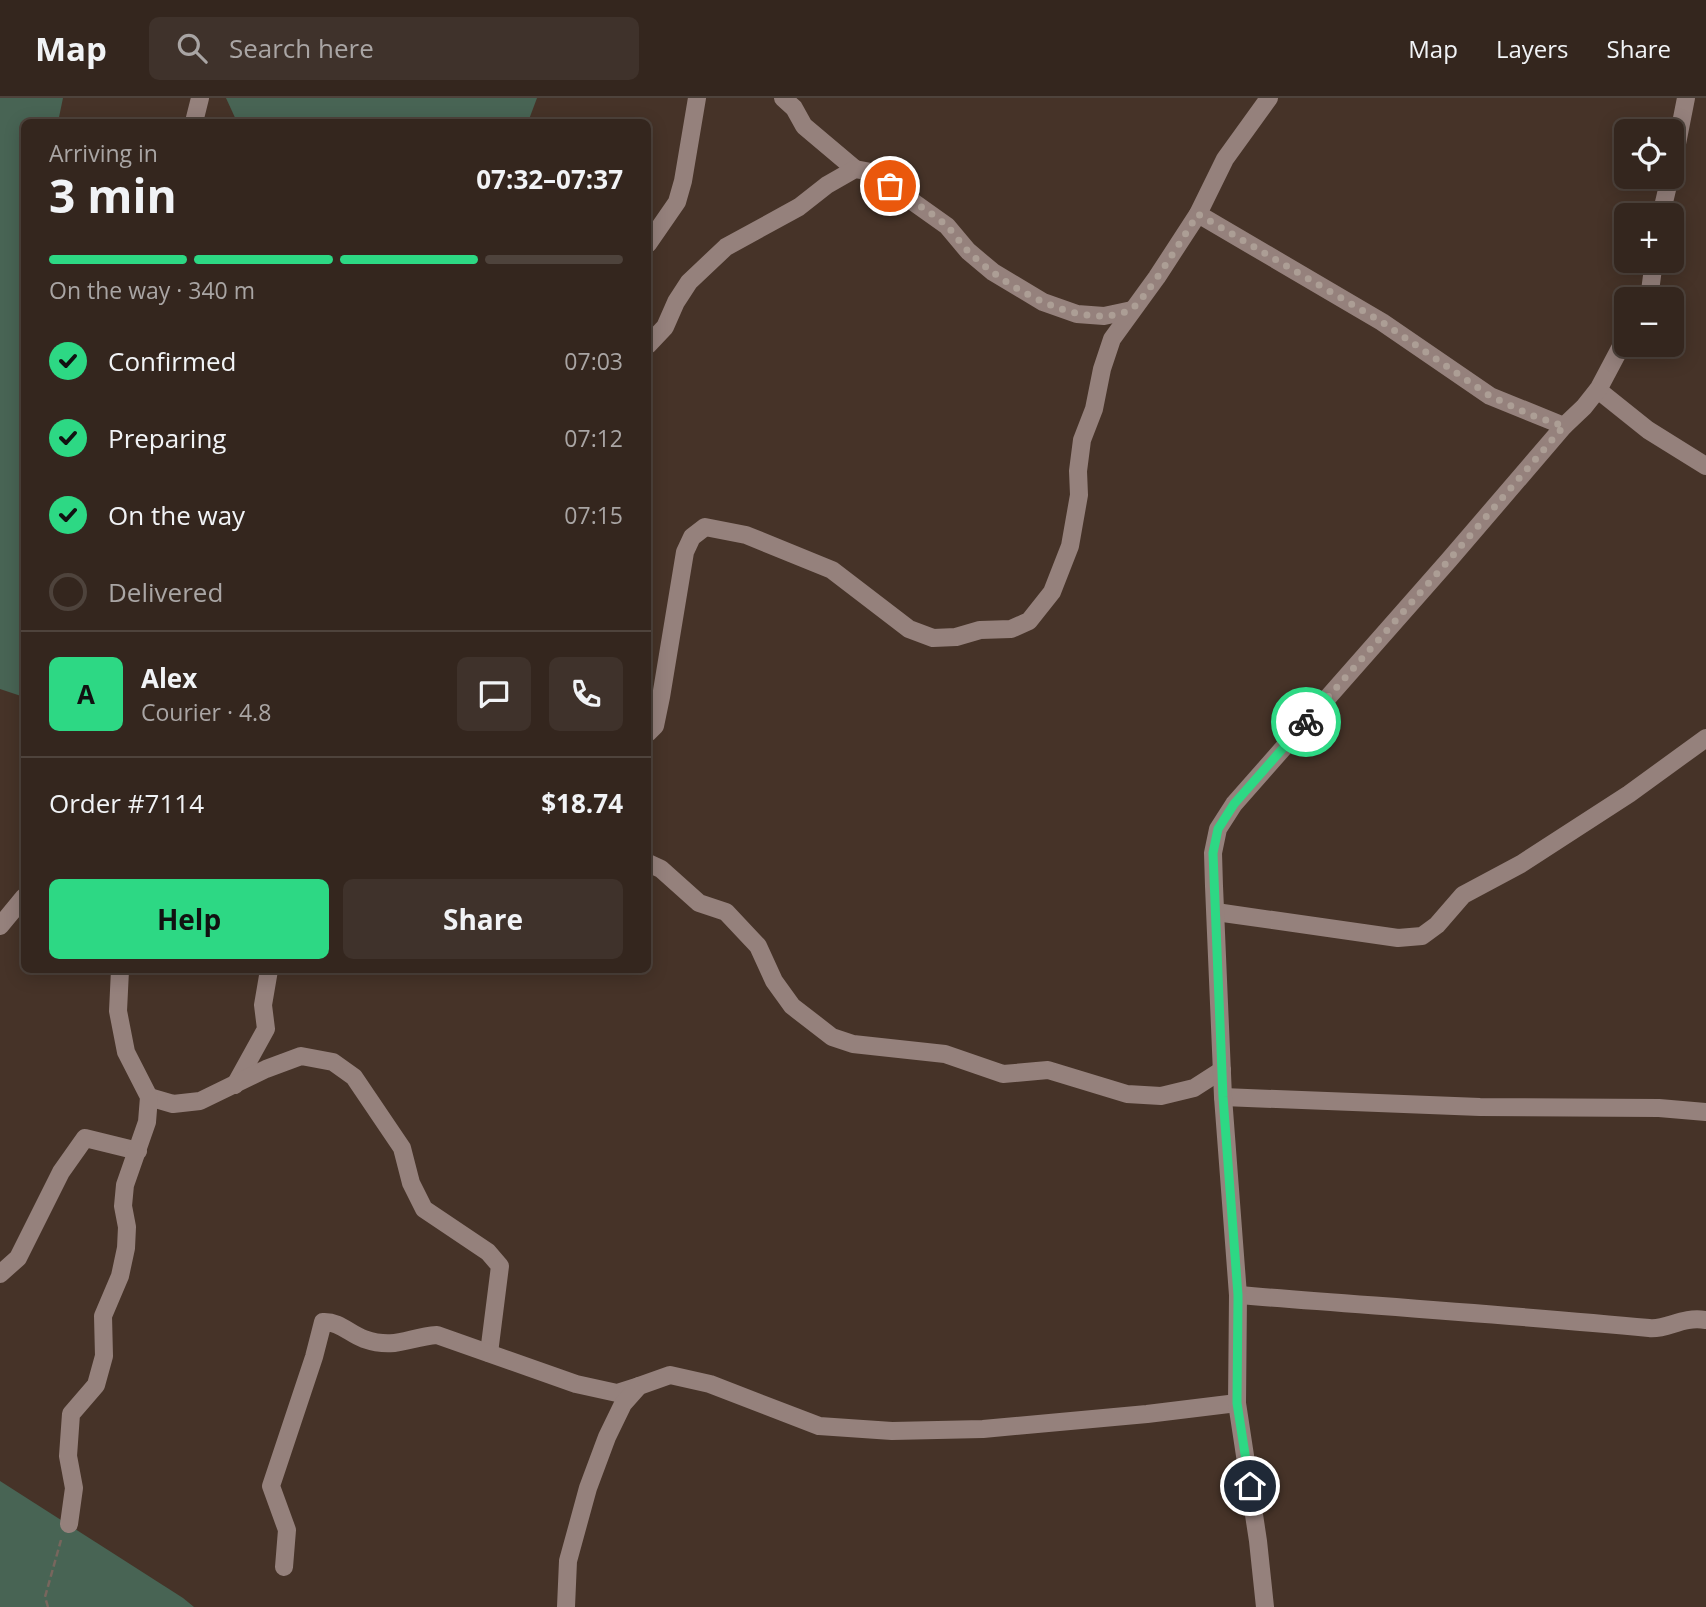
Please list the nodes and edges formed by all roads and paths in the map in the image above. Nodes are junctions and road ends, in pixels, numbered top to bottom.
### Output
1 (200, 98) edge
2 (697, 98) edge
3 (783, 98) edge
4 (1269, 98) edge
5 (1686, 98) edge
6 (195, 119) edge
7 (1682, 119) edge
8 (856, 169) junction
9 (1198, 214) junction
10 (651, 240) edge
11 (1132, 310) junction
12 (651, 342) edge
13 (1615, 357) edge
14 (1598, 390) junction
15 (1564, 426) junction
16 (1706, 466) edge
17 (651, 730) edge
18 (1706, 738) edge
19 (651, 864) edge
20 (21, 901) edge
21 (1216, 912) junction
22 (0, 926) edge
23 (120, 973) edge
24 (268, 973) edge
25 (1222, 1070) junction
26 (235, 1085) junction
27 (149, 1097) junction
28 (1223, 1097) junction
29 (1706, 1112) edge
30 (138, 1151) junction
31 (3, 1267) edge
32 (1238, 1295) junction
33 (1706, 1320) edge
34 (489, 1353) junction
35 (639, 1386) junction
36 (1237, 1403) junction
37 (69, 1524) joint
38 (284, 1567) dead end
39 (48, 1607) edge
40 (566, 1607) edge
41 (1265, 1607) edge

1 - 6 street
2 - 10 street
3 - 8 street
4 - 9 street
5 - 7 street
8 - 11 street
8 - 12 street
9 - 11 street
9 - 15 street
11 - 17 street
13 - 14 street
14 - 15 street
14 - 16 street
15 - 21 street
18 - 21 street
19 - 25 street
20 - 22 street
21 - 25 street
23 - 27 street
24 - 26 street
25 - 28 street
26 - 27 street
26 - 34 street
27 - 30 street
28 - 29 street
28 - 32 street
30 - 31 street
30 - 37 street
32 - 33 street
32 - 36 street
34 - 35 street
34 - 38 street
35 - 36 street
35 - 40 street
36 - 41 street
37 - 39 path

